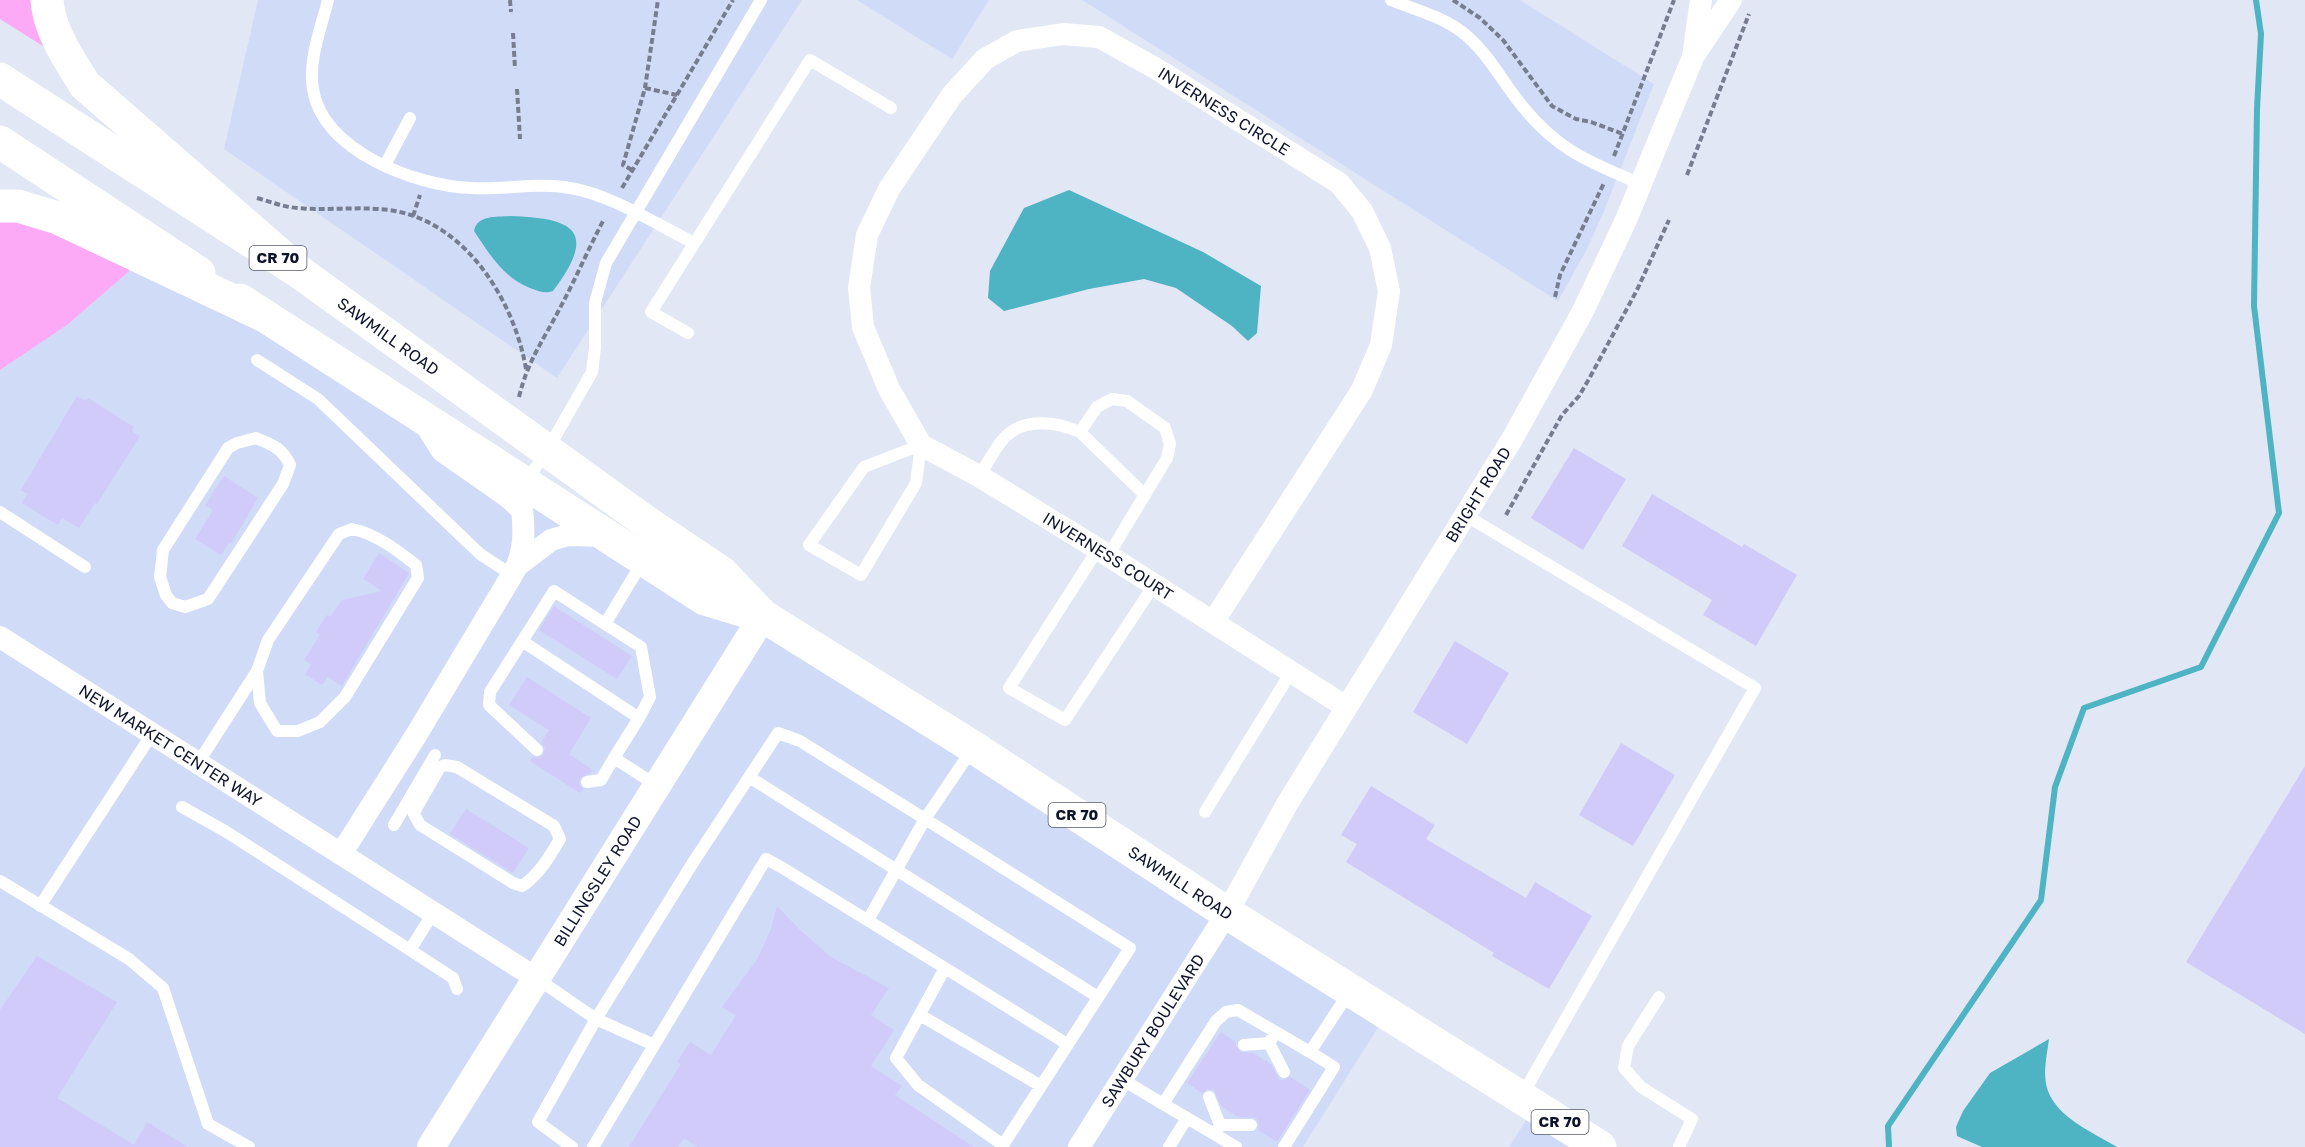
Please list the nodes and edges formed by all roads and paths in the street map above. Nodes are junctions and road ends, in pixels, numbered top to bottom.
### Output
1 (47, 0) edge
2 (328, 0) edge
3 (510, 0) edge
4 (658, 0) edge
5 (733, 0) edge
6 (761, 0) edge
7 (1391, 0) edge
8 (1453, 0) edge
9 (1674, 0) edge
10 (1701, 0) edge
11 (1741, 4) edge
12 (511, 12) dead end
13 (513, 33) dead end
14 (1693, 57) junction
15 (515, 69) dead end
16 (0, 79) edge
17 (645, 88) junction
18 (517, 89) dead end
19 (677, 95) junction
20 (891, 108) dead end
21 (410, 118) dead end
22 (1623, 134) junction
23 (520, 139) dead end
24 (0, 142) edge
25 (1616, 150) dead end
26 (386, 165) junction
27 (632, 170) junction
28 (1687, 175) dead end
29 (1641, 184) junction
30 (622, 188) dead end
31 (1601, 190) dead end
32 (421, 194) dead end
33 (257, 198) dead end
34 (0, 206) edge
35 (634, 213) junction
36 (413, 216) junction
37 (1669, 220) dead end
38 (603, 221) dead end
39 (694, 243) junction
40 (302, 274) junction
41 (1555, 297) dead end
42 (263, 315) junction
43 (688, 333) dead end
44 (257, 360) dead end
45 (526, 369) junction
46 (519, 397) dead end
47 (420, 415) junction
48 (1080, 432) junction
49 (921, 445) junction
50 (228, 448) joint
51 (548, 449) junction
52 (979, 476) junction
53 (525, 483) junction
54 (1145, 495) junction
55 (0, 512) edge
56 (1506, 514) dead end
57 (1465, 515) junction
58 (606, 536) junction
59 (1103, 552) junction
60 (644, 560) junction
61 (85, 567) dead end
62 (515, 571) junction
63 (1154, 585) junction
64 (763, 616) junction
65 (1213, 622) junction
66 (605, 624) junction
67 (522, 641) junction
68 (2, 642) edge
69 (257, 671) junction
70 (1291, 672) junction
71 (1346, 707) junction
72 (639, 718) junction
73 (152, 734) junction
74 (973, 747) junction
75 (537, 750) dead end
76 (435, 755) dead end
77 (614, 758) junction
78 (198, 763) junction
79 (749, 777) junction
80 (587, 782) dead end
81 (656, 785) junction
82 (182, 807) dead end
83 (409, 811) junction
84 (1205, 812) dead end
85 (925, 819) junction
86 (394, 825) dead end
87 (341, 854) junction
88 (896, 870) junction
89 (0, 882) edge
90 (40, 906) junction
91 (433, 913) junction
92 (1227, 913) junction
93 (868, 920) junction
94 (410, 950) junction
95 (945, 968) junction
96 (536, 978) junction
97 (457, 988) dead end
98 (1350, 990) junction
99 (1098, 997) junction
100 (1659, 998) dead end
101 (920, 1015) junction
102 (596, 1019) junction
103 (1272, 1037) junction
104 (1067, 1044) junction
105 (654, 1045) junction
106 (1244, 1045) dead end
107 (1310, 1052) junction
108 (1284, 1072) dead end
109 (1122, 1080) junction
110 (1041, 1086) junction
111 (1209, 1097) dead end
112 (1521, 1097) junction
113 (1163, 1104) junction
114 (1187, 1118) junction
115 (1251, 1125) dead end
116 (1217, 1129) junction
117 (1003, 1146) edge
118 (249, 1147) edge
119 (431, 1147) edge
120 (572, 1147) edge
121 (593, 1147) edge
122 (1079, 1147) edge
123 (1169, 1147) edge
124 (1236, 1147) edge
125 (1284, 1147) edge
126 (1600, 1147) edge
127 (1679, 1147) edge

1 - 40 main road
2 - 26 lane
3 - 12 path
4 - 17 path
5 - 19 path
6 - 35 lane
7 - 29 lane
8 - 22 path
9 - 22 path
10 - 14 street, BRIGHT ROAD
11 - 14 street, BRIGHT ROAD
11 - 28 path
13 - 15 path
14 - 29 street, BRIGHT ROAD
16 - 40 main road, SAWMILL ROAD / CR 70
17 - 19 path
17 - 27 path
18 - 23 path
19 - 27 path
20 - 39 lane
21 - 26 lane
22 - 25 path
24 - 42 main road, SAWMILL ROAD / CR 70
26 - 35 lane
27 - 30 path
29 - 57 street, BRIGHT ROAD
31 - 41 path
32 - 36 path
33 - 36 path
34 - 42 main road
35 - 39 lane
35 - 51 lane
36 - 45 path
37 - 56 path
38 - 45 path
39 - 43 lane
40 - 51 main road, SAWMILL ROAD / CR 70
42 - 47 main road, SAWMILL ROAD / CR 70
44 - 62 lane
45 - 46 path
47 - 53 main road, SAWMILL ROAD / CR 70
47 - 62 street
48 - 52 lane
48 - 54 lane
48 - 54 lane
49 - 49 lane
49 - 52 street, INVERNESS COURT
49 - 65 street, INVERNESS CIRCLE
50 - 50 lane
51 - 53 lane
51 - 64 main road, SAWMILL ROAD / CR 70
52 - 59 street, INVERNESS COURT
53 - 58 main road, SAWMILL ROAD / CR 70
54 - 59 lane
55 - 61 lane
57 - 71 street, BRIGHT ROAD
57 - 112 lane
58 - 60 main road, SAWMILL ROAD / CR 70
58 - 62 street
59 - 63 street, INVERNESS COURT
59 - 63 lane
60 - 64 main road, SAWMILL ROAD / CR 70
60 - 66 lane
62 - 87 street
63 - 65 street, INVERNESS COURT
64 - 74 main road, SAWMILL ROAD / CR 70
64 - 81 street, BILLINGSLEY ROAD
65 - 70 street, INVERNESS COURT
66 - 67 lane
66 - 72 lane
67 - 72 lane
67 - 75 lane
68 - 73 street, NEW MARKET CENTER WAY
69 - 69 lane
69 - 78 lane
70 - 71 street, INVERNESS COURT
70 - 84 lane
71 - 92 street, BRIGHT ROAD
72 - 77 lane
73 - 78 street, NEW MARKET CENTER WAY
73 - 90 lane
74 - 85 lane
74 - 92 main road, SAWMILL ROAD / CR 70
76 - 83 lane
77 - 80 lane
77 - 81 lane
78 - 87 street, NEW MARKET CENTER WAY
79 - 85 lane
79 - 88 lane
79 - 102 lane
81 - 96 street, BILLINGSLEY ROAD
82 - 94 lane
83 - 83 lane
83 - 86 lane
85 - 88 lane
85 - 99 lane
87 - 91 street, NEW MARKET CENTER WAY
88 - 93 lane
88 - 99 lane
89 - 90 lane
90 - 118 lane
91 - 94 lane
91 - 96 street, NEW MARKET CENTER WAY
92 - 98 main road, SAWMILL ROAD / CR 70
92 - 109 street, SAWBURY BOULEVARD
93 - 95 lane
93 - 105 lane
94 - 97 lane
95 - 101 lane
95 - 104 lane
96 - 102 lane
96 - 119 street, BILLINGSLEY ROAD
98 - 107 lane
98 - 112 main road, SAWMILL ROAD / CR 70
99 - 104 lane
100 - 127 lane
101 - 110 lane
101 - 117 lane
102 - 105 lane
102 - 120 lane
103 - 106 lane
103 - 107 lane
103 - 108 lane
103 - 113 lane
104 - 110 lane
105 - 121 lane
107 - 125 lane
109 - 113 lane
109 - 122 street, SAWBURY BOULEVARD
110 - 117 lane
111 - 116 lane
112 - 126 main road, SAWMILL ROAD / CR 70
113 - 114 lane
114 - 116 lane
114 - 123 lane
115 - 116 lane
116 - 124 lane

